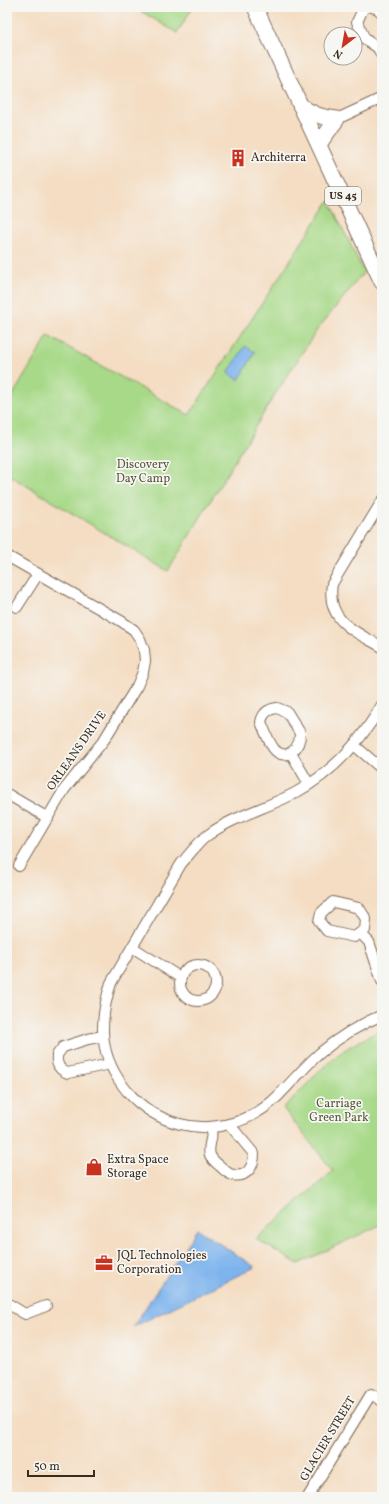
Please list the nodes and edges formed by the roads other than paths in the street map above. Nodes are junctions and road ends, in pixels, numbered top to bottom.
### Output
1 (254, 7) edge
2 (367, 7) edge
3 (372, 7) edge
4 (382, 13) edge
5 (381, 49) edge
6 (382, 98) edge
7 (300, 105) junction
8 (337, 120) junction
9 (319, 144) junction
10 (382, 282) edge
11 (382, 501) edge
12 (7, 556) edge
13 (38, 574) junction
14 (17, 608) dead end
15 (382, 647) edge
16 (382, 706) edge
17 (354, 745) junction
18 (291, 753) junction
19 (382, 769) edge
20 (309, 784) junction
21 (7, 794) edge
22 (48, 818) junction
23 (19, 866) dead end
24 (360, 933) junction
25 (132, 947) junction
26 (181, 978) dead end
27 (382, 981) edge
28 (382, 1015) edge
29 (103, 1036) junction
30 (110, 1064) junction
31 (229, 1124) junction
32 (211, 1127) junction
33 (7, 1303) edge
34 (46, 1306) dead end
35 (382, 1401) edge
36 (308, 1497) edge

1 - 7 main road, US 45
2 - 5 street
3 - 4 street
6 - 8 street
7 - 8 main road
7 - 9 main road, US 45
8 - 9 main road
9 - 10 main road, US 45
11 - 15 street
12 - 13 street, ORLEANS DRIVE
13 - 14 street
13 - 22 street, ORLEANS DRIVE
16 - 17 street
17 - 19 street
17 - 20 street
18 - 18 street
18 - 20 street
20 - 25 street
21 - 22 street
22 - 23 street, ORLEANS DRIVE
24 - 24 street
24 - 27 street
25 - 26 street
25 - 29 street
28 - 31 street
29 - 30 street
29 - 30 street
30 - 32 street
31 - 32 street
31 - 32 street
33 - 34 street
35 - 36 street, GLACIER STREET

